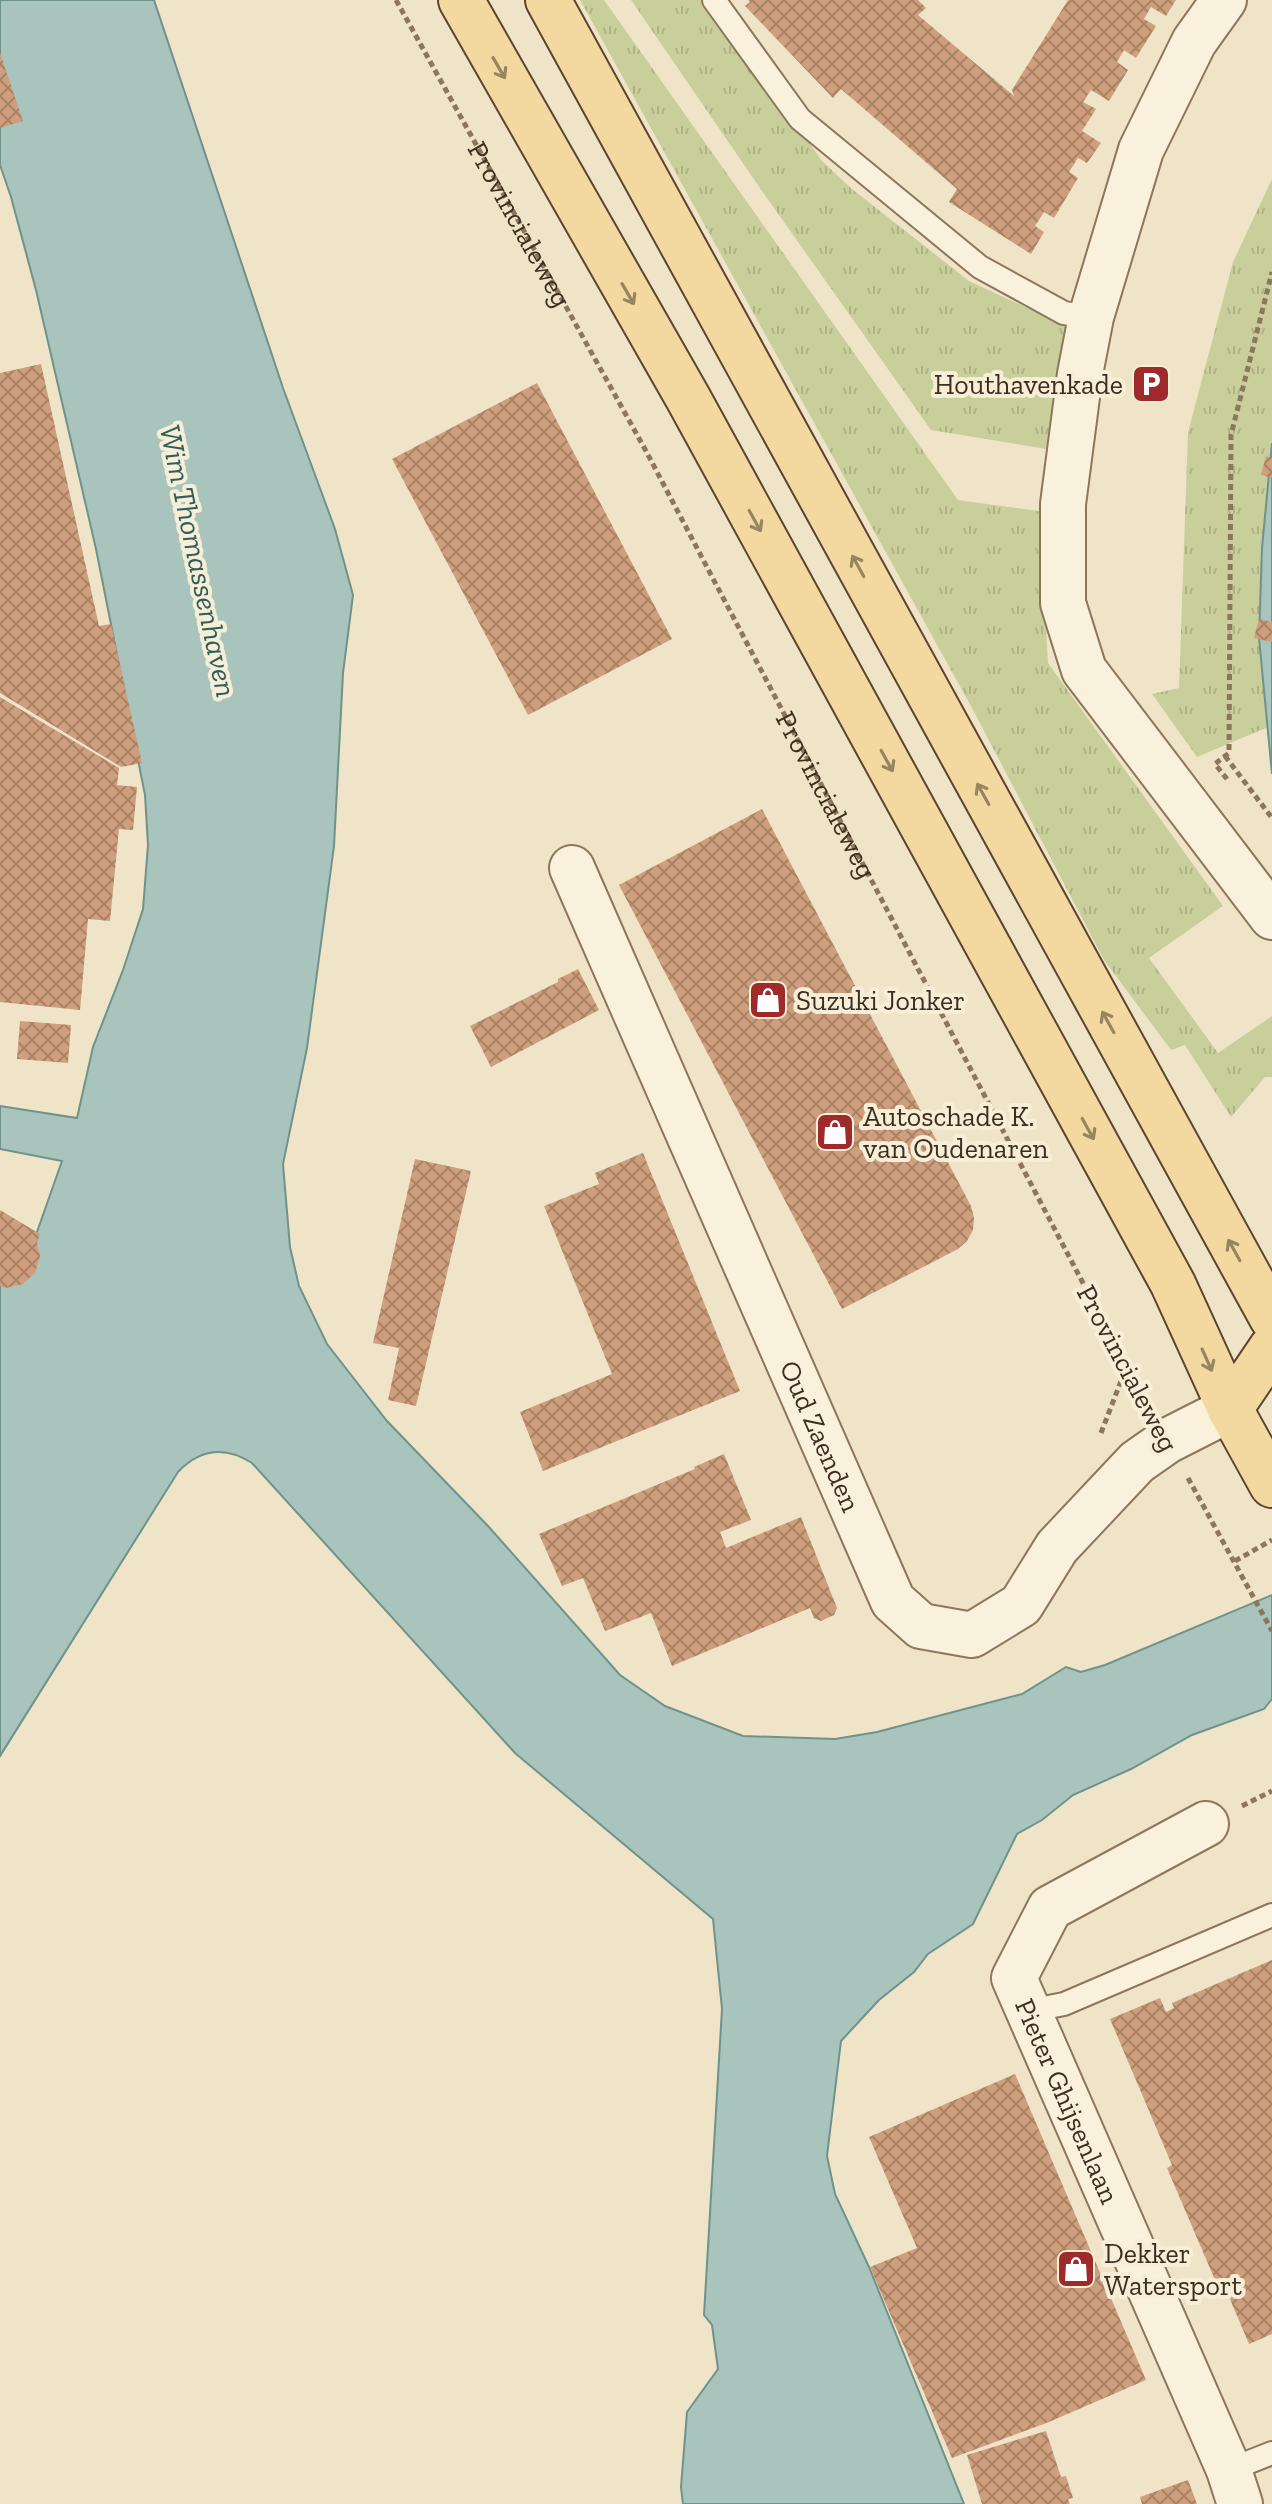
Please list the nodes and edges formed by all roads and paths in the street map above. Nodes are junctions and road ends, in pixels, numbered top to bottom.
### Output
1 (396, 0) edge
2 (461, 0) edge
3 (548, 0) edge
4 (714, 0) edge
5 (1224, 0) edge
6 (1272, 272) edge
7 (1091, 317) junction
8 (1225, 756) junction
9 (1234, 789) dead end
10 (1272, 818) edge
11 (572, 868) dead end
12 (1272, 917) edge
13 (1272, 1318) edge
14 (1272, 1347) edge
15 (1272, 1404) edge
16 (1230, 1409) junction
17 (1167, 1441) junction
18 (1272, 1485) edge
19 (1272, 1540) edge
20 (1235, 1561) junction
21 (1272, 1631) edge
22 (1206, 1824) dead end
23 (1272, 1915) edge
24 (1028, 2011) junction
25 (1272, 2453) edge
26 (1235, 2487) edge

1 - 17 path, Provincialeweg
2 -> 16 main road, Provincialeweg
13 -> 3 main road
4 - 7 lane
5 - 7 street
6 - 8 path
7 - 12 street
8 - 9 path
8 - 10 path
11 - 17 street, Oud Zaenden
14 - 16 main road
15 - 16 main road
16 - 17 street, Oud Zaenden
16 - 18 main road, Provincialeweg
17 - 20 path, Provincialeweg
19 - 20 path
20 - 21 path, Provincialeweg
22 - 24 street, Pieter Ghijsenlaan
23 - 24 lane
24 - 26 street, Pieter Ghijsenlaan
25 - 26 lane

